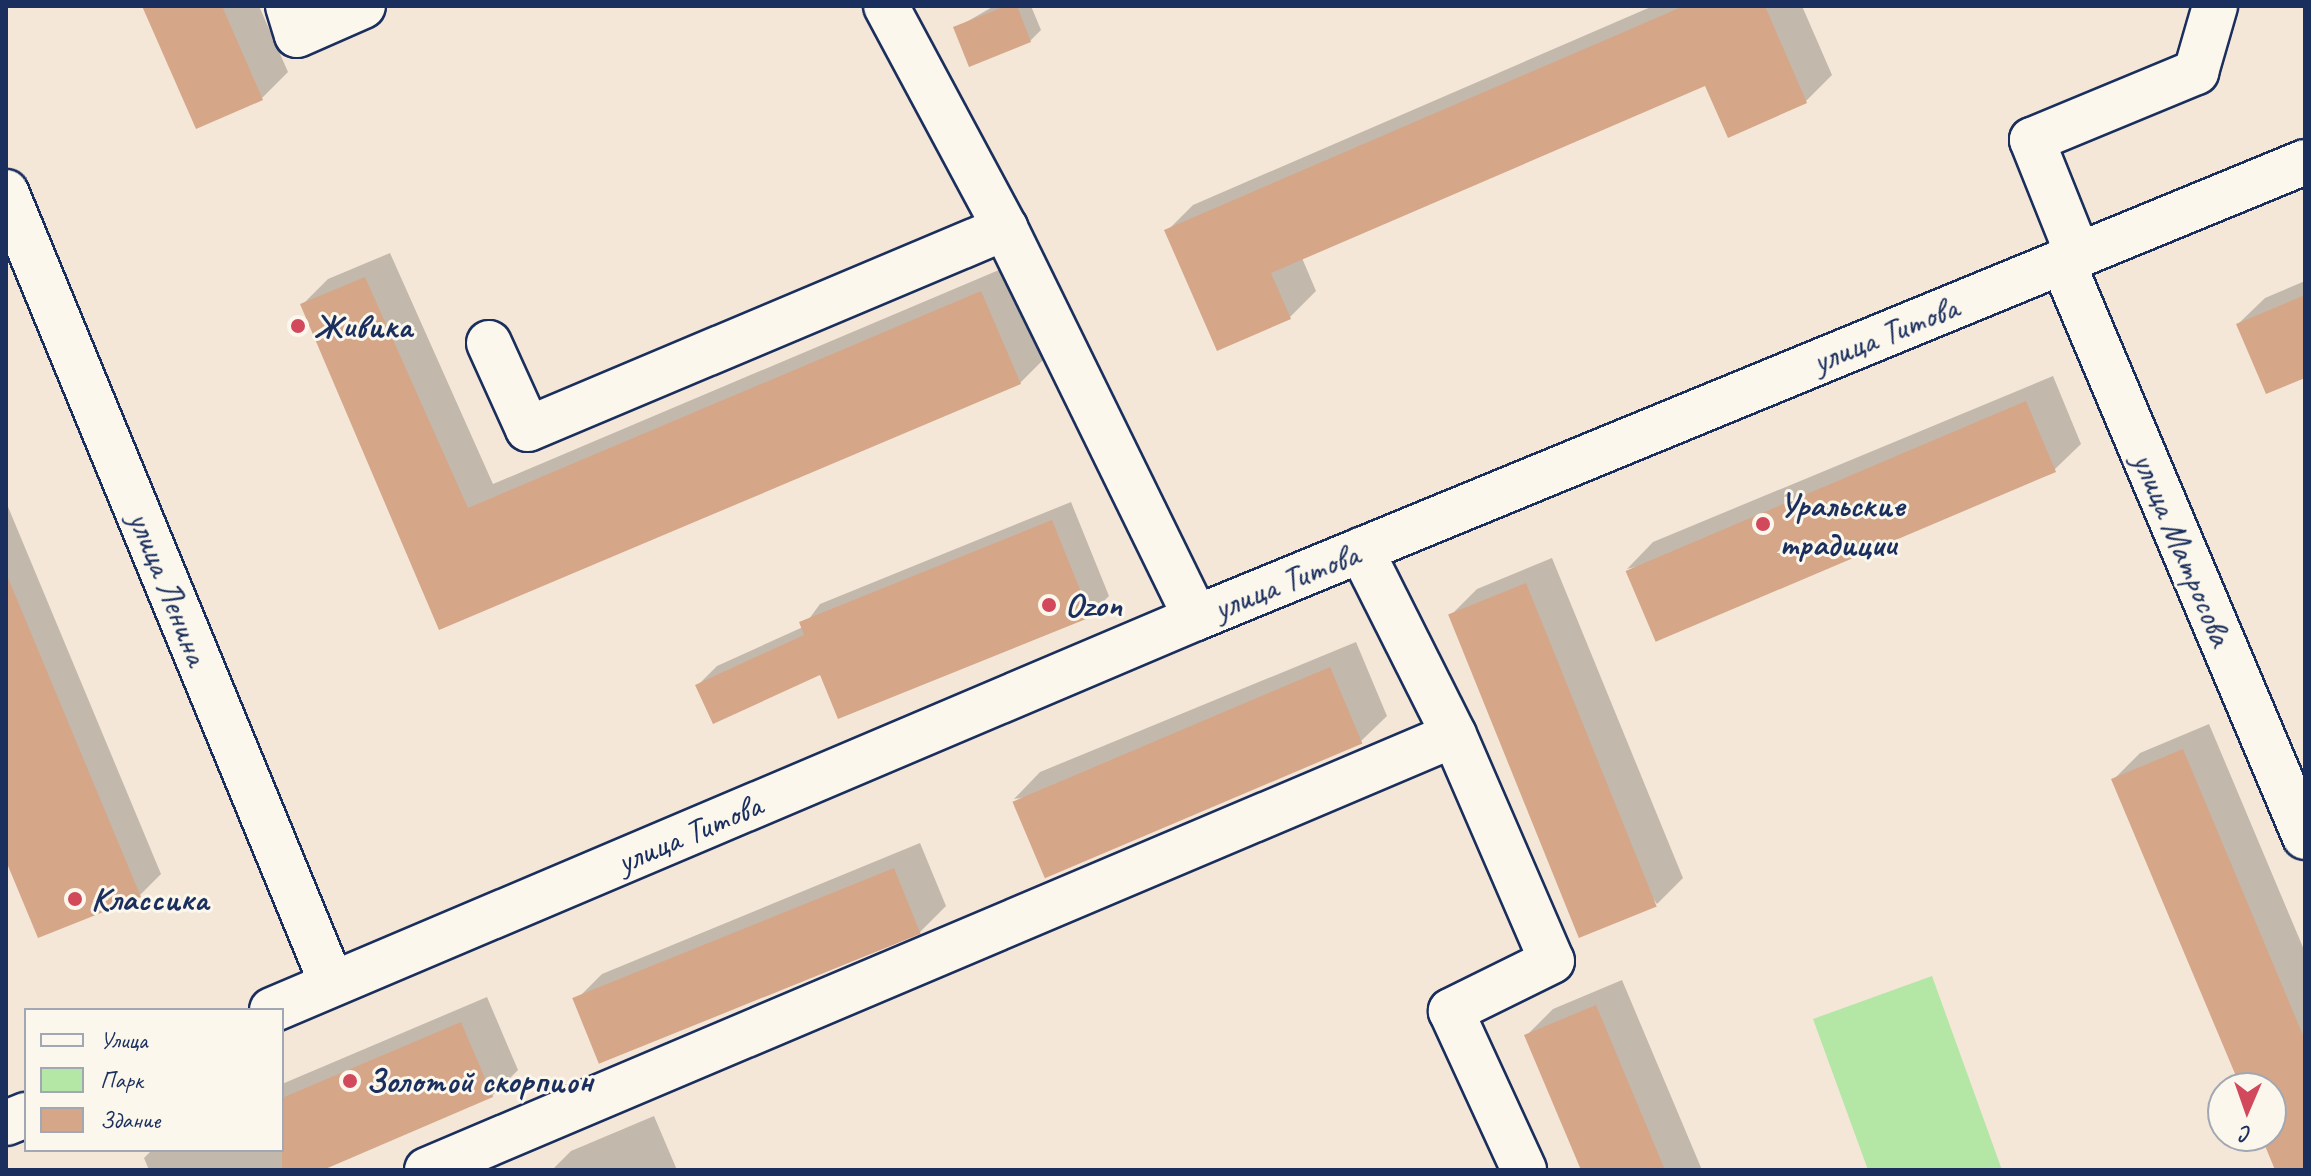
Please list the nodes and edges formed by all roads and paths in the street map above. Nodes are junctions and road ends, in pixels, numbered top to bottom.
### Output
1 (288, 6) edge
2 (363, 6) edge
3 (886, 6) edge
4 (2215, 6) edge
5 (2305, 162) edge
6 (6, 192) edge
7 (1005, 228) junction
8 (2070, 258) junction
9 (489, 343) dead end
10 (1361, 550) junction
11 (1196, 618) junction
12 (1454, 735) junction
13 (2292, 770) edge
14 (2305, 837) edge
15 (332, 984) junction
16 (277, 1008) edge
17 (427, 1170) edge
18 (1524, 1170) edge

1 - 2 street
3 - 7 street
4 - 8 street, улица Матросова
5 - 8 street, улица Титова
6 - 15 street, улица Ленина
7 - 9 street
7 - 11 street
8 - 10 street, улица Титова
8 - 13 street, улица Матросова
10 - 11 street, улица Титова
10 - 12 street
11 - 15 street, улица Титова
12 - 17 street
12 - 18 street
13 - 14 street, улица Матросова
15 - 16 street, улица Титова

